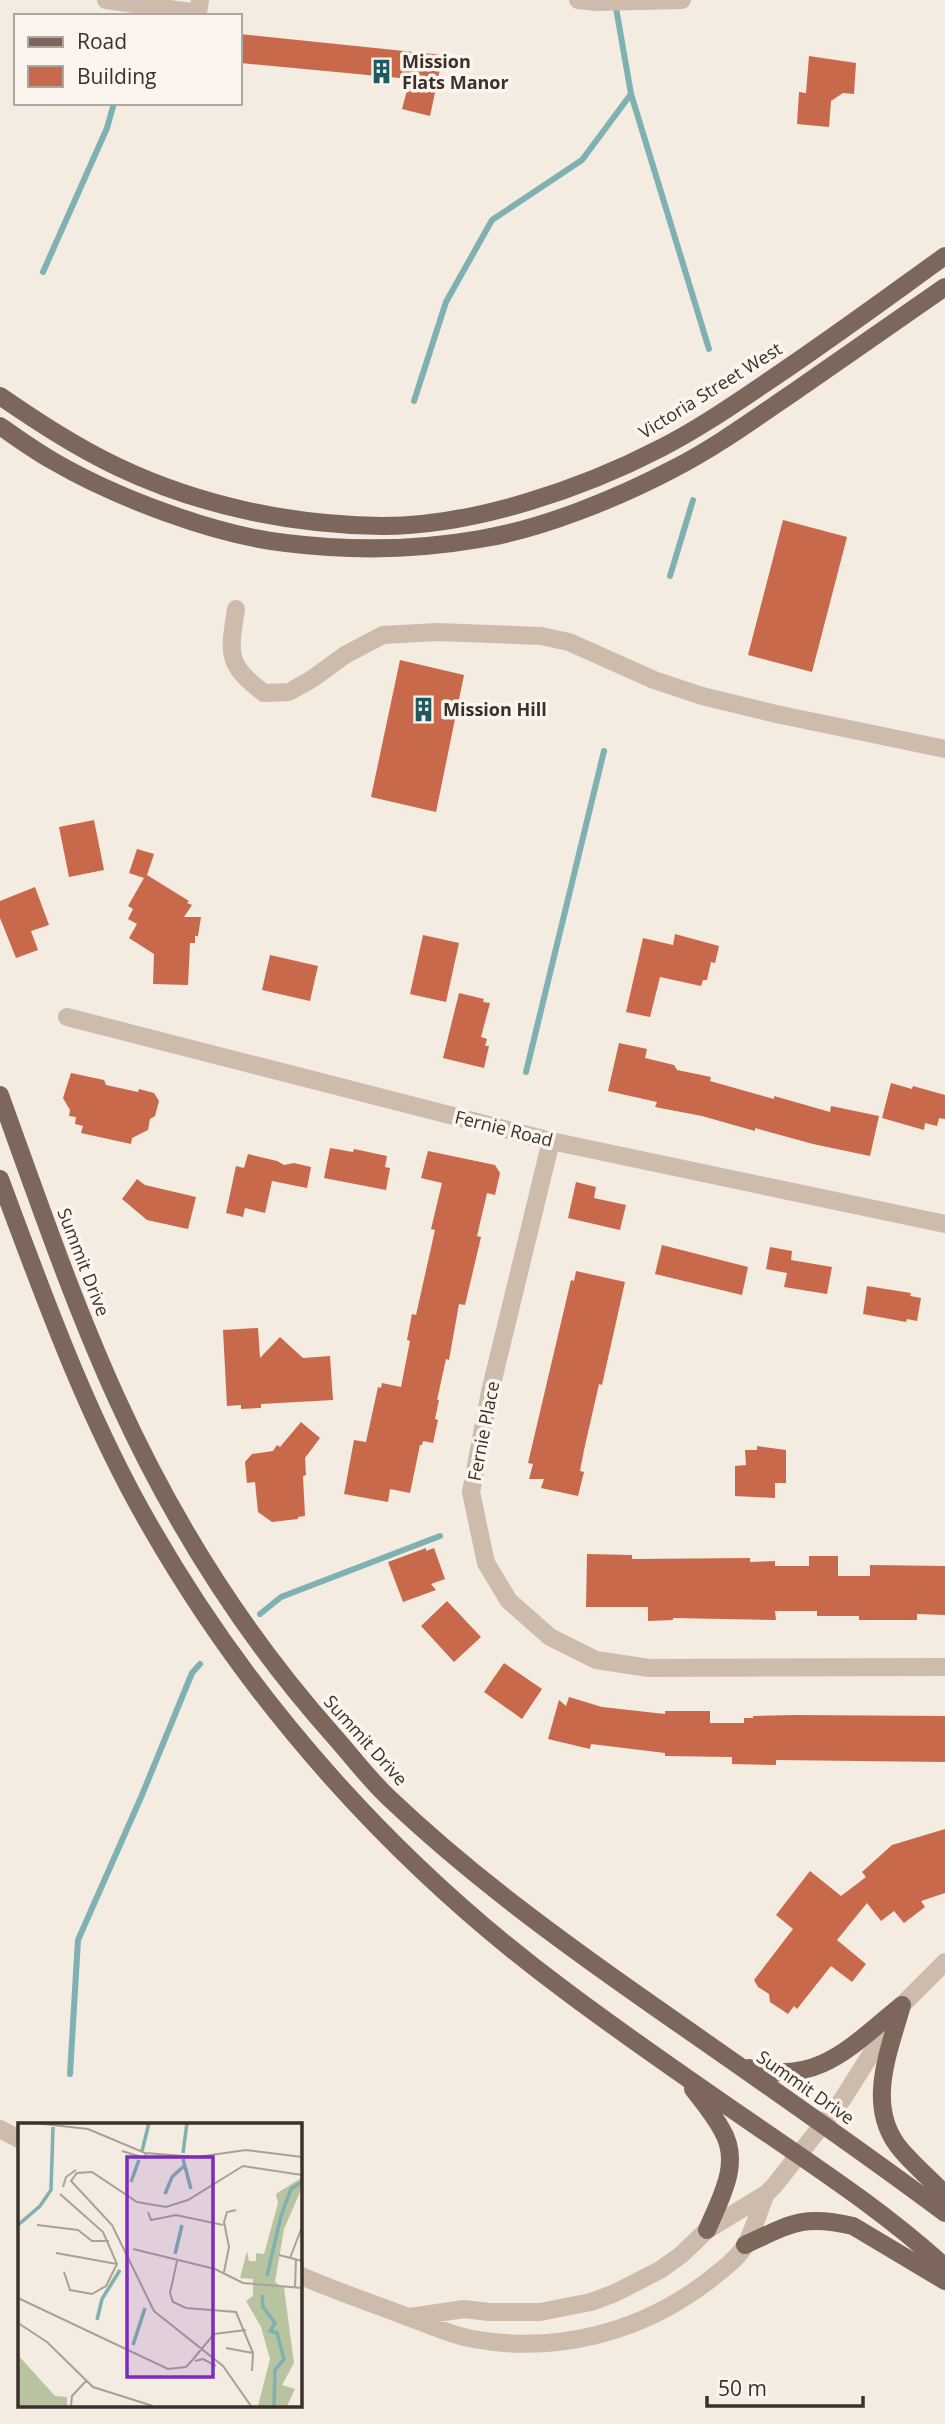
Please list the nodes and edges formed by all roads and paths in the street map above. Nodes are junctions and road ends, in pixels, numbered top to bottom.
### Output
1 (106, 0) edge
2 (200, 0) edge
3 (578, 0) edge
4 (682, 0) edge
5 (945, 257) edge
6 (945, 286) edge
7 (0, 396) edge
8 (0, 426) edge
9 (236, 609) dead end
10 (945, 750) edge
11 (67, 1017) dead end
12 (0, 1095) edge
13 (551, 1141) junction
14 (0, 1179) edge
15 (945, 1224) edge
16 (945, 1667) edge
17 (945, 1962) edge
18 (902, 2005) junction
19 (737, 2065) junction
20 (685, 2077) junction
21 (823, 2124) junction
22 (0, 2129) edge
23 (18, 2138) edge
24 (800, 2154) junction
25 (766, 2194) junction
26 (945, 2194) edge
27 (945, 2213) edge
28 (707, 2230) junction
29 (746, 2245) junction
30 (945, 2267) edge
31 (301, 2276) edge
32 (945, 2281) edge
33 (410, 2317) junction

1 - 2 street
3 - 4 street
5 - 7 main road, Victoria Street West
6 - 8 main road
9 - 10 street
11 - 13 street, Fernie Road
12 - 19 main road, Summit Drive
13 - 15 street, Fernie Road
13 - 16 street, Fernie Place
14 - 20 main road
17 - 18 street
18 - 19 main road
18 - 21 street
18 - 26 main road
19 - 21 main road, Summit Drive
20 - 24 main road
20 - 28 main road
21 - 24 street
21 - 27 main road, Summit Drive
22 - 23 street
24 - 25 street
24 - 30 main road
25 - 28 street
25 - 29 street
28 - 33 street
29 - 32 main road
29 - 33 street
31 - 33 street

